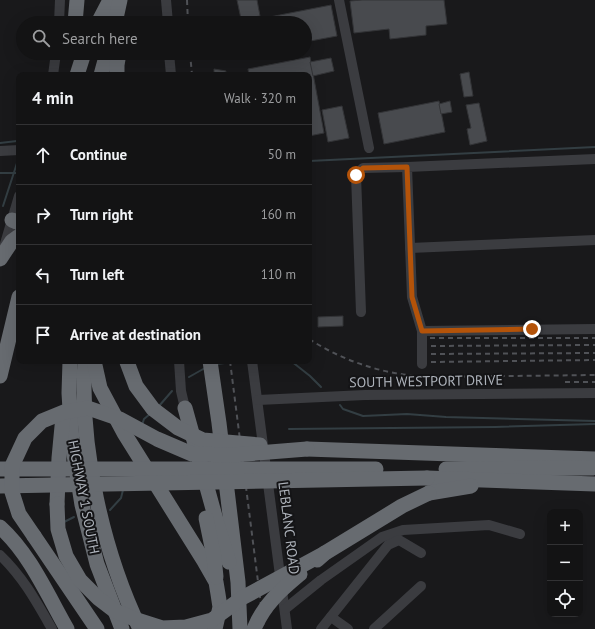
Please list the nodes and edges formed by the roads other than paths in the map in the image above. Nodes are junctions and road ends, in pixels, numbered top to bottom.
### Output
1 (60, 0) edge
2 (77, 0) edge
3 (110, 0) edge
4 (120, 0) edge
5 (130, 0) edge
6 (166, 0) edge
7 (339, 0) edge
8 (59, 16) edge
9 (76, 16) edge
10 (102, 16) edge
11 (117, 16) edge
12 (127, 16) edge
13 (167, 16) edge
14 (55, 60) edge
15 (72, 60) edge
16 (82, 60) edge
17 (105, 60) edge
18 (170, 60) edge
19 (53, 72) edge
20 (71, 72) edge
21 (78, 72) edge
22 (103, 72) edge
23 (171, 72) edge
24 (369, 148) dead end
25 (16, 150) edge
26 (0, 151) edge
27 (595, 160) edge
28 (407, 167) junction
29 (16, 218) edge
30 (16, 238) edge
31 (595, 240) edge
32 (410, 248) junction
33 (0, 258) edge
34 (16, 309) edge
35 (361, 312) dead end
36 (595, 329) edge
37 (422, 331) junction
38 (16, 340) edge
39 (69, 364) edge
40 (69, 364) edge
41 (85, 364) edge
42 (95, 364) edge
43 (128, 364) edge
44 (179, 364) edge
45 (210, 364) edge
46 (252, 364) edge
47 (422, 364) dead end
48 (0, 376) edge
49 (0, 381) edge
50 (595, 393) edge
51 (258, 400) junction
52 (185, 408) junction
53 (307, 449) junction
54 (595, 459) edge
55 (595, 468) edge
56 (0, 469) edge
57 (427, 474) junction
58 (502, 480) junction
59 (595, 484) edge
60 (0, 486) edge
61 (0, 527) edge
62 (520, 534) dead end
63 (385, 541) junction
64 (325, 553) junction
65 (421, 553) dead end
66 (0, 555) edge
67 (216, 582) junction
68 (421, 586) dead end
69 (285, 609) junction
70 (331, 617) junction
71 (245, 628) edge
72 (52, 629) edge
73 (67, 629) edge
74 (97, 629) edge
75 (122, 629) edge
76 (140, 629) edge
77 (215, 629) edge
78 (287, 629) edge
79 (321, 629) edge
80 (348, 629) edge
81 (374, 629) edge

1 - 8 street
2 - 9 highway
3 - 10 highway
4 - 11 highway
5 - 12 highway
6 - 13 street
7 - 24 street
14 - 19 street
15 - 20 highway
16 - 21 highway
17 - 22 highway
18 - 23 street
25 - 26 street
27 - 28 street
28 - 32 street
28 - 35 street
29 - 33 street
30 - 33 highway
31 - 32 street
32 - 37 street
34 - 48 highway
36 - 37 street
37 - 47 street
38 - 49 highway
39 - 64 highway, bridge
40 - 75 highway, HIGHWAY 1 SOUTH
41 - 76 highway, HIGHWAY 1 SOUTH
42 - 67 highway
43 - 53 highway, bridge
44 - 52 street
45 - 71 highway
46 - 51 street, LEBLANC ROAD
50 - 51 street, SOUTH WESTPORT DRIVE
51 - 69 street, LEBLANC ROAD
52 - 67 highway
52 - 71 highway
53 - 54 highway
53 - 74 highway, bridge
55 - 57 highway
56 - 57 highway, bridge
57 - 58 highway
57 - 60 highway, bridge
58 - 59 highway
58 - 64 highway, bridge
61 - 73 highway
62 - 63 street
63 - 65 street
63 - 69 street
63 - 70 street
64 - 71 highway, bridge
66 - 72 street
67 - 77 highway
68 - 81 street
69 - 78 street, LEBLANC ROAD
70 - 79 street
70 - 80 street

